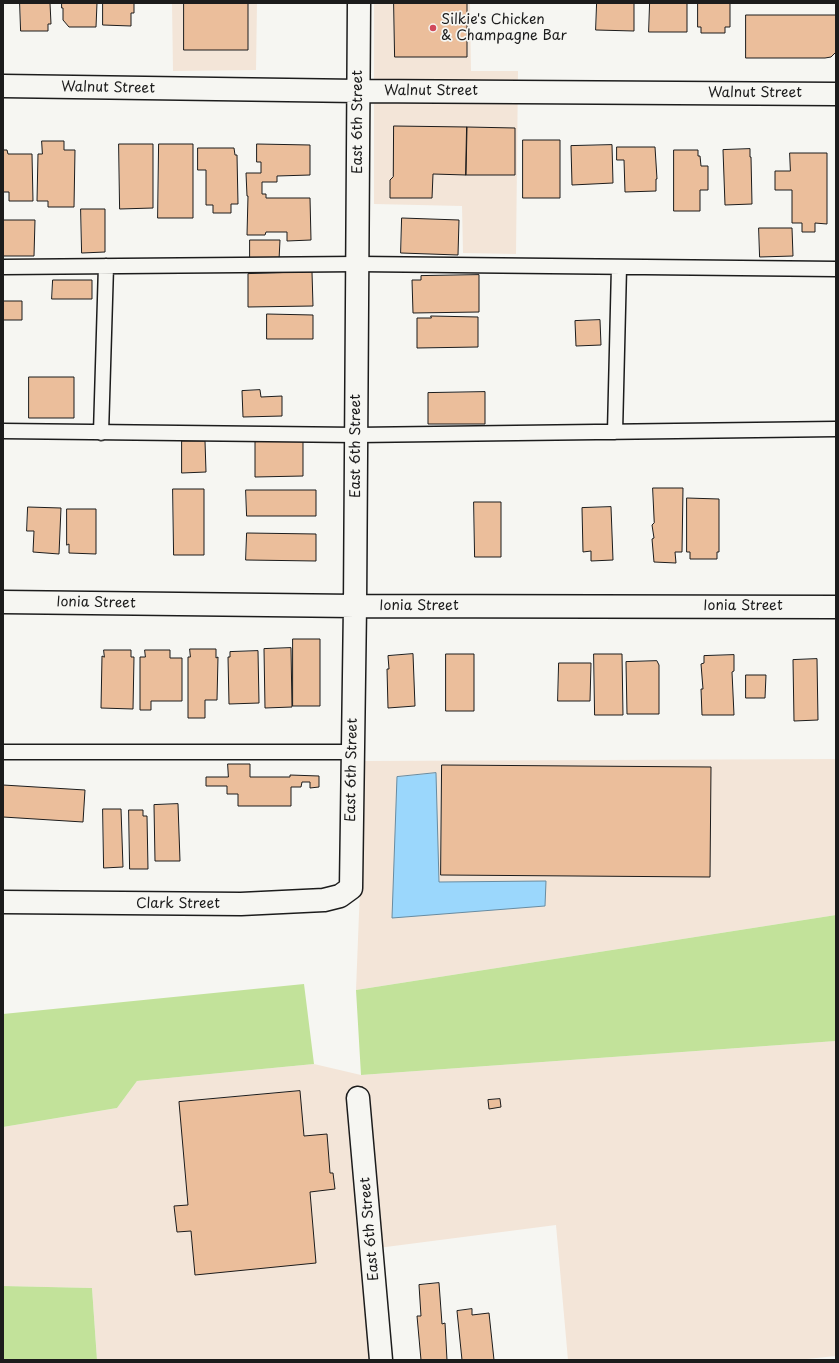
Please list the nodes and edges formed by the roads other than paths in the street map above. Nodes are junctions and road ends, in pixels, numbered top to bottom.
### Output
1 (358, 3) edge
2 (3, 86) edge
3 (358, 91) junction
4 (836, 94) edge
5 (358, 264) junction
6 (106, 266) junction
7 (3, 267) edge
8 (619, 267) junction
9 (836, 269) edge
10 (836, 429) edge
11 (3, 431) edge
12 (615, 432) junction
13 (101, 433) junction
14 (356, 436) junction
15 (3, 602) edge
16 (355, 606) junction
17 (836, 607) edge
18 (3, 752) edge
19 (353, 752) junction
20 (351, 888) joint
21 (3, 902) edge
22 (358, 1098) dead end
23 (381, 1360) edge

1 - 3 street, East 6th Street
2 - 3 street, Walnut Street
3 - 4 street, Walnut Street
3 - 5 street, East 6th Street
5 - 6 lane
5 - 8 lane
5 - 14 street, East 6th Street
6 - 7 lane
6 - 13 lane
8 - 9 lane
8 - 12 lane
10 - 12 lane
11 - 13 lane
12 - 14 lane
13 - 14 lane
14 - 16 street, East 6th Street
15 - 16 street, Ionia Street
16 - 17 street, Ionia Street
16 - 19 street, East 6th Street
18 - 19 lane
19 - 20 street, East 6th Street
20 - 21 street, Clark Street
22 - 23 street, East 6th Street

